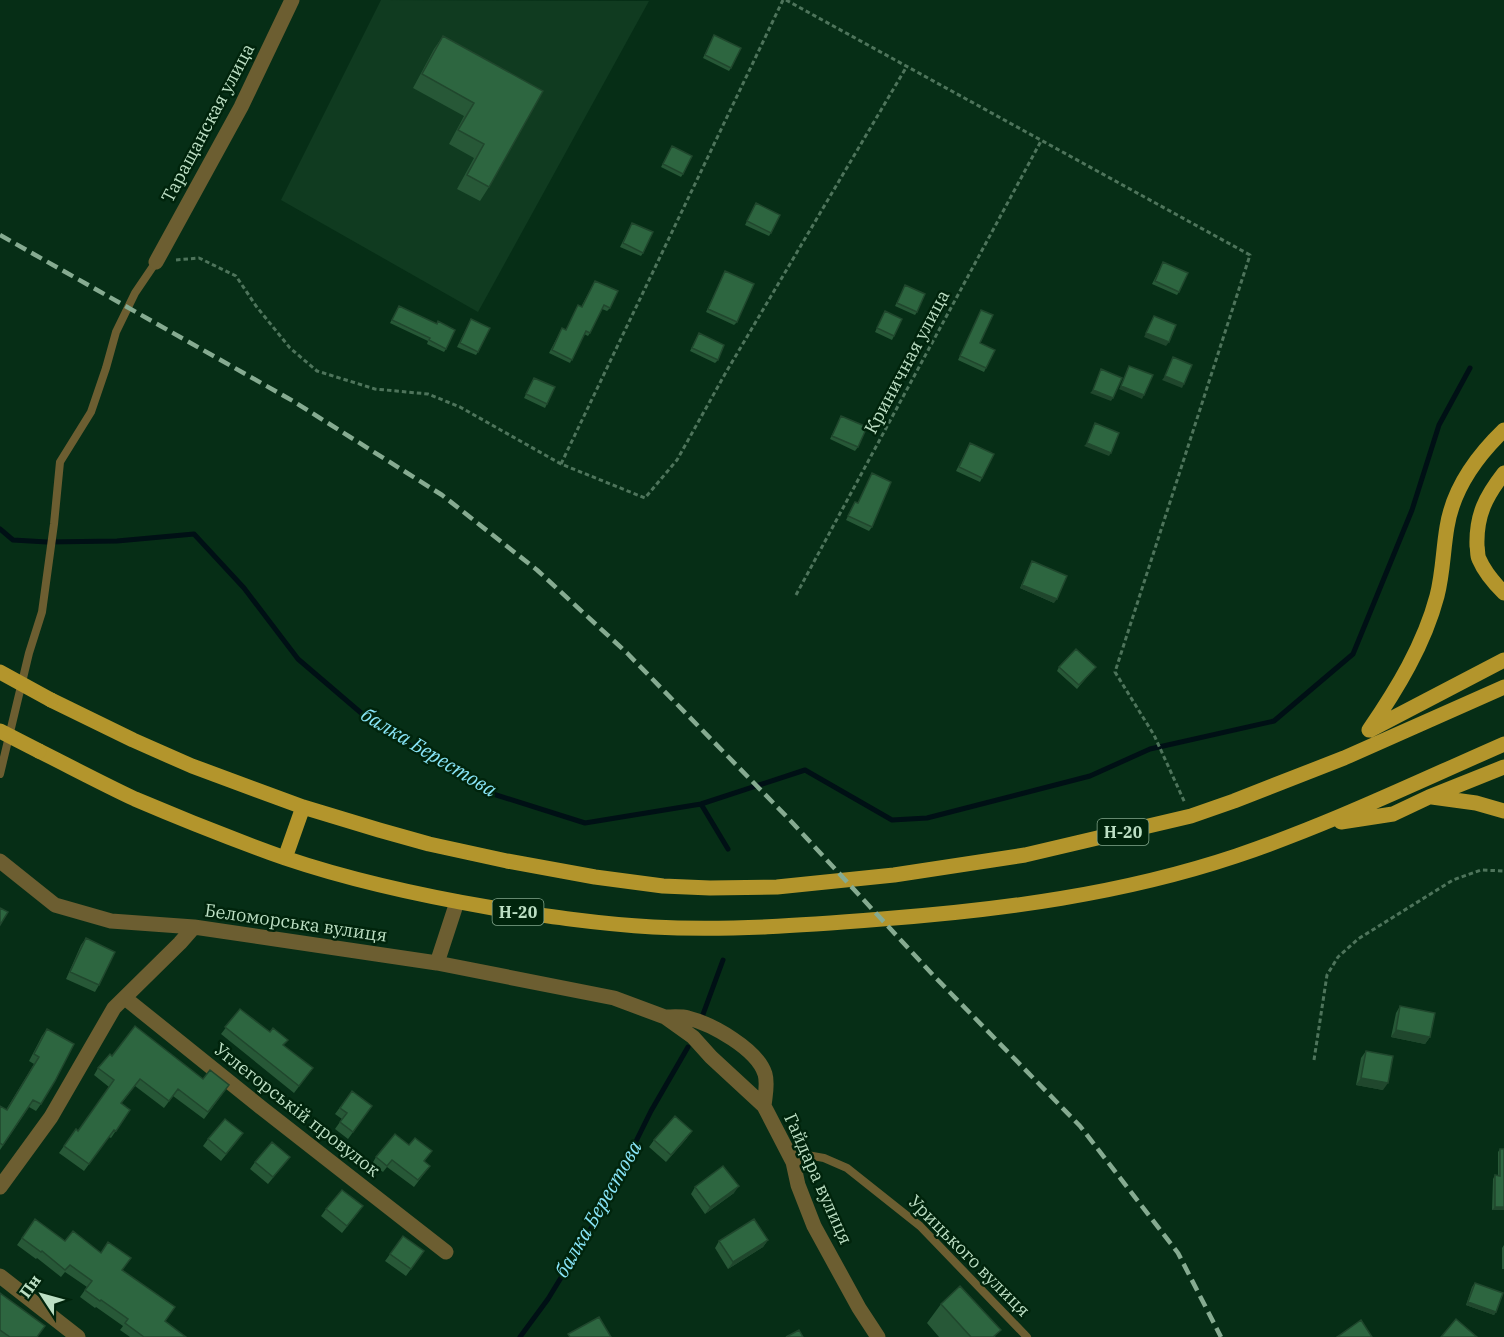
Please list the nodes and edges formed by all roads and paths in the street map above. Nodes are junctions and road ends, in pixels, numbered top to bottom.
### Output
1 (292, 0) edge
2 (785, 0) edge
3 (907, 66) junction
4 (1041, 141) junction
5 (156, 262) junction
6 (1504, 430) edge
7 (561, 464) junction
8 (1504, 473) edge
9 (1504, 593) edge
10 (796, 595) dead end
11 (1504, 660) edge
12 (0, 672) edge
13 (1504, 687) edge
14 (1369, 730) junction
15 (0, 731) edge
16 (1504, 744) edge
17 (1344, 758) junction
18 (1504, 767) edge
19 (0, 774) edge
20 (1429, 796) junction
21 (303, 807) junction
22 (1504, 811) edge
23 (1191, 816) junction
24 (1320, 825) junction
25 (285, 858) junction
26 (0, 861) edge
27 (1504, 871) edge
28 (457, 902) junction
29 (194, 927) junction
30 (437, 963) junction
31 (125, 998) junction
32 (665, 1017) junction
33 (1314, 1060) dead end
34 (764, 1106) junction
35 (793, 1162) junction
36 (0, 1187) edge
37 (446, 1252) dead end
38 (0, 1276) edge
39 (78, 1337) edge
40 (878, 1337) edge
41 (1027, 1337) edge

1 - 5 street, Таращанская улица
2 - 3 path
2 - 7 path
3 - 4 path
3 - 7 path
4 - 10 path, Криничная улица
4 - 23 path
5 - 7 path
5 - 19 lane
6 - 14 main road
8 - 9 main road
11 - 14 main road
12 - 21 main road, Н-20, bridge
13 - 17 main road, Н-20
14 - 17 main road
15 - 25 main road, Н-20, bridge
16 - 24 main road, Н-20
17 - 23 main road, Н-20
18 - 20 main road
20 - 22 main road
20 - 24 main road
21 - 23 main road, Н-20
21 - 25 main road
24 - 28 main road, Н-20
25 - 28 main road, Н-20
26 - 29 street
27 - 33 path
28 - 30 street
29 - 30 street, Беломорська вулиця
29 - 31 street, Беломорська вулиця
30 - 32 street, Гайдара вулиця
31 - 36 street, Беломорська вулиця
31 - 37 street, Углегорськiй провулок
32 - 34 street, Гайдара вулиця
32 - 34 street
34 - 35 street, Гайдара вулиця
35 - 40 street, Гайдара вулиця
35 - 41 lane, Урицького вулиця
38 - 39 street

